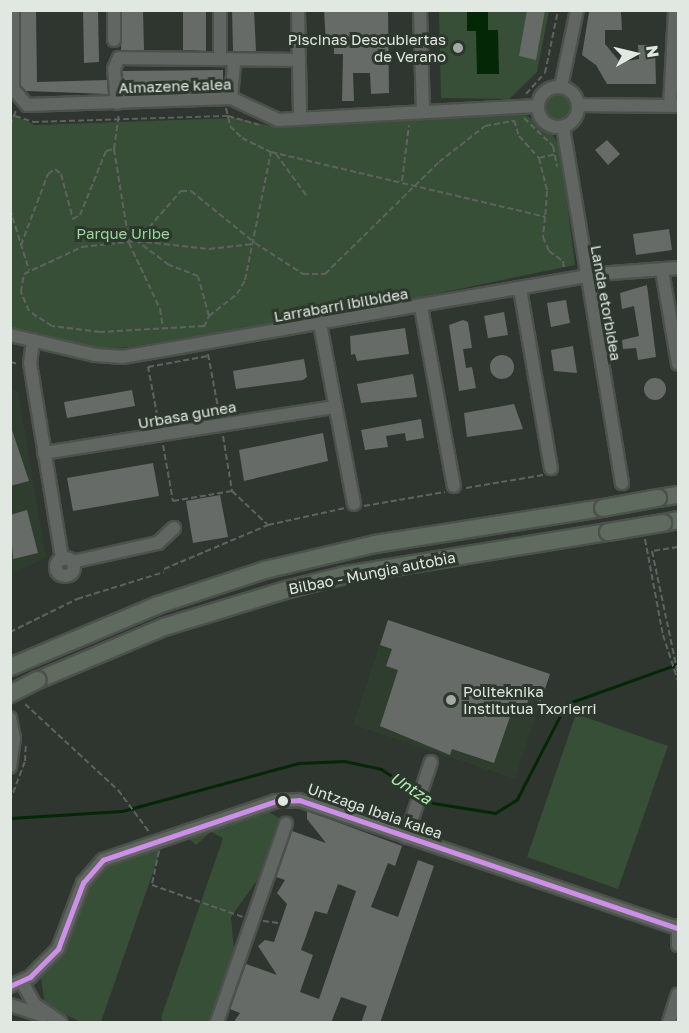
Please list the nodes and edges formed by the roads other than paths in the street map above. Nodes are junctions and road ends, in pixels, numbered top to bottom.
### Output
1 (13, 10) edge
2 (114, 10) edge
3 (220, 10) edge
4 (297, 10) edge
5 (420, 10) edge
6 (577, 10) edge
7 (675, 10) edge
8 (114, 40) dead end
9 (220, 56) junction
10 (299, 60) junction
11 (234, 61) junction
12 (561, 87) junction
13 (228, 100) junction
14 (117, 103) junction
15 (578, 105) junction
16 (538, 106) junction
17 (674, 106) edge
18 (423, 112) junction
19 (300, 118) junction
20 (563, 127) junction
21 (678, 268) edge
22 (662, 270) junction
23 (586, 277) junction
24 (520, 289) junction
25 (421, 307) junction
26 (320, 324) junction
27 (10, 335) edge
28 (33, 340) junction
29 (678, 364) edge
30 (335, 407) junction
31 (44, 453) junction
32 (551, 468) dead end
33 (622, 483) dead end
34 (454, 486) dead end
35 (678, 495) edge
36 (354, 504) dead end
37 (671, 522) edge
38 (174, 528) dead end
39 (10, 667) edge
40 (10, 694) edge
41 (10, 718) edge
42 (431, 762) dead end
43 (10, 767) edge
44 (286, 824) dead end
45 (406, 837) junction
46 (678, 927) edge
47 (678, 945) edge
48 (16, 984) edge
49 (678, 994) edge
50 (10, 1005) edge
51 (61, 1022) edge
52 (217, 1023) edge
53 (669, 1023) edge

1 - 14 street, Almazene kalea
2 - 8 street
3 - 9 street
4 - 10 street
5 - 18 street
6 - 12 street
7 - 17 street
9 - 11 street
9 - 14 street
10 - 11 street
10 - 19 street
11 - 13 street
12 - 15 street
12 - 16 street
13 - 14 street, Almazene kalea
13 - 19 street, Almazene kalea
15 - 17 street
15 - 20 street
16 - 18 street, Almazene kalea
16 - 20 street
18 - 19 street, Almazene kalea
20 - 23 street, Landa etorbidea
21 - 22 street, Larrabarri ibilbidea
22 - 23 street, Larrabarri ibilbidea
22 - 29 street
23 - 24 street, Larrabarri ibilbidea
23 - 33 street, Landa etorbidea
24 - 25 street, Larrabarri ibilbidea
24 - 32 street
25 - 26 street, Larrabarri ibilbidea
25 - 34 street
26 - 28 street, Larrabarri ibilbidea
26 - 30 street
27 - 28 street, Larrabarri ibilbidea
28 - 31 street
30 - 31 street, Urbasa gunea
30 - 36 street
31 - 38 street
35 - 39 highway, Bilbao - Mungia autobia, bridge
37 - 40 highway, Bilbao - Mungia autobia, bridge
41 - 43 street
42 - 45 street
44 - 52 street
45 - 46 street, Untzaga Ibaia kalea
45 - 48 street, Untzaga Ibaia kalea
46 - 47 street
48 - 51 street
49 - 53 street
50 - 51 street

